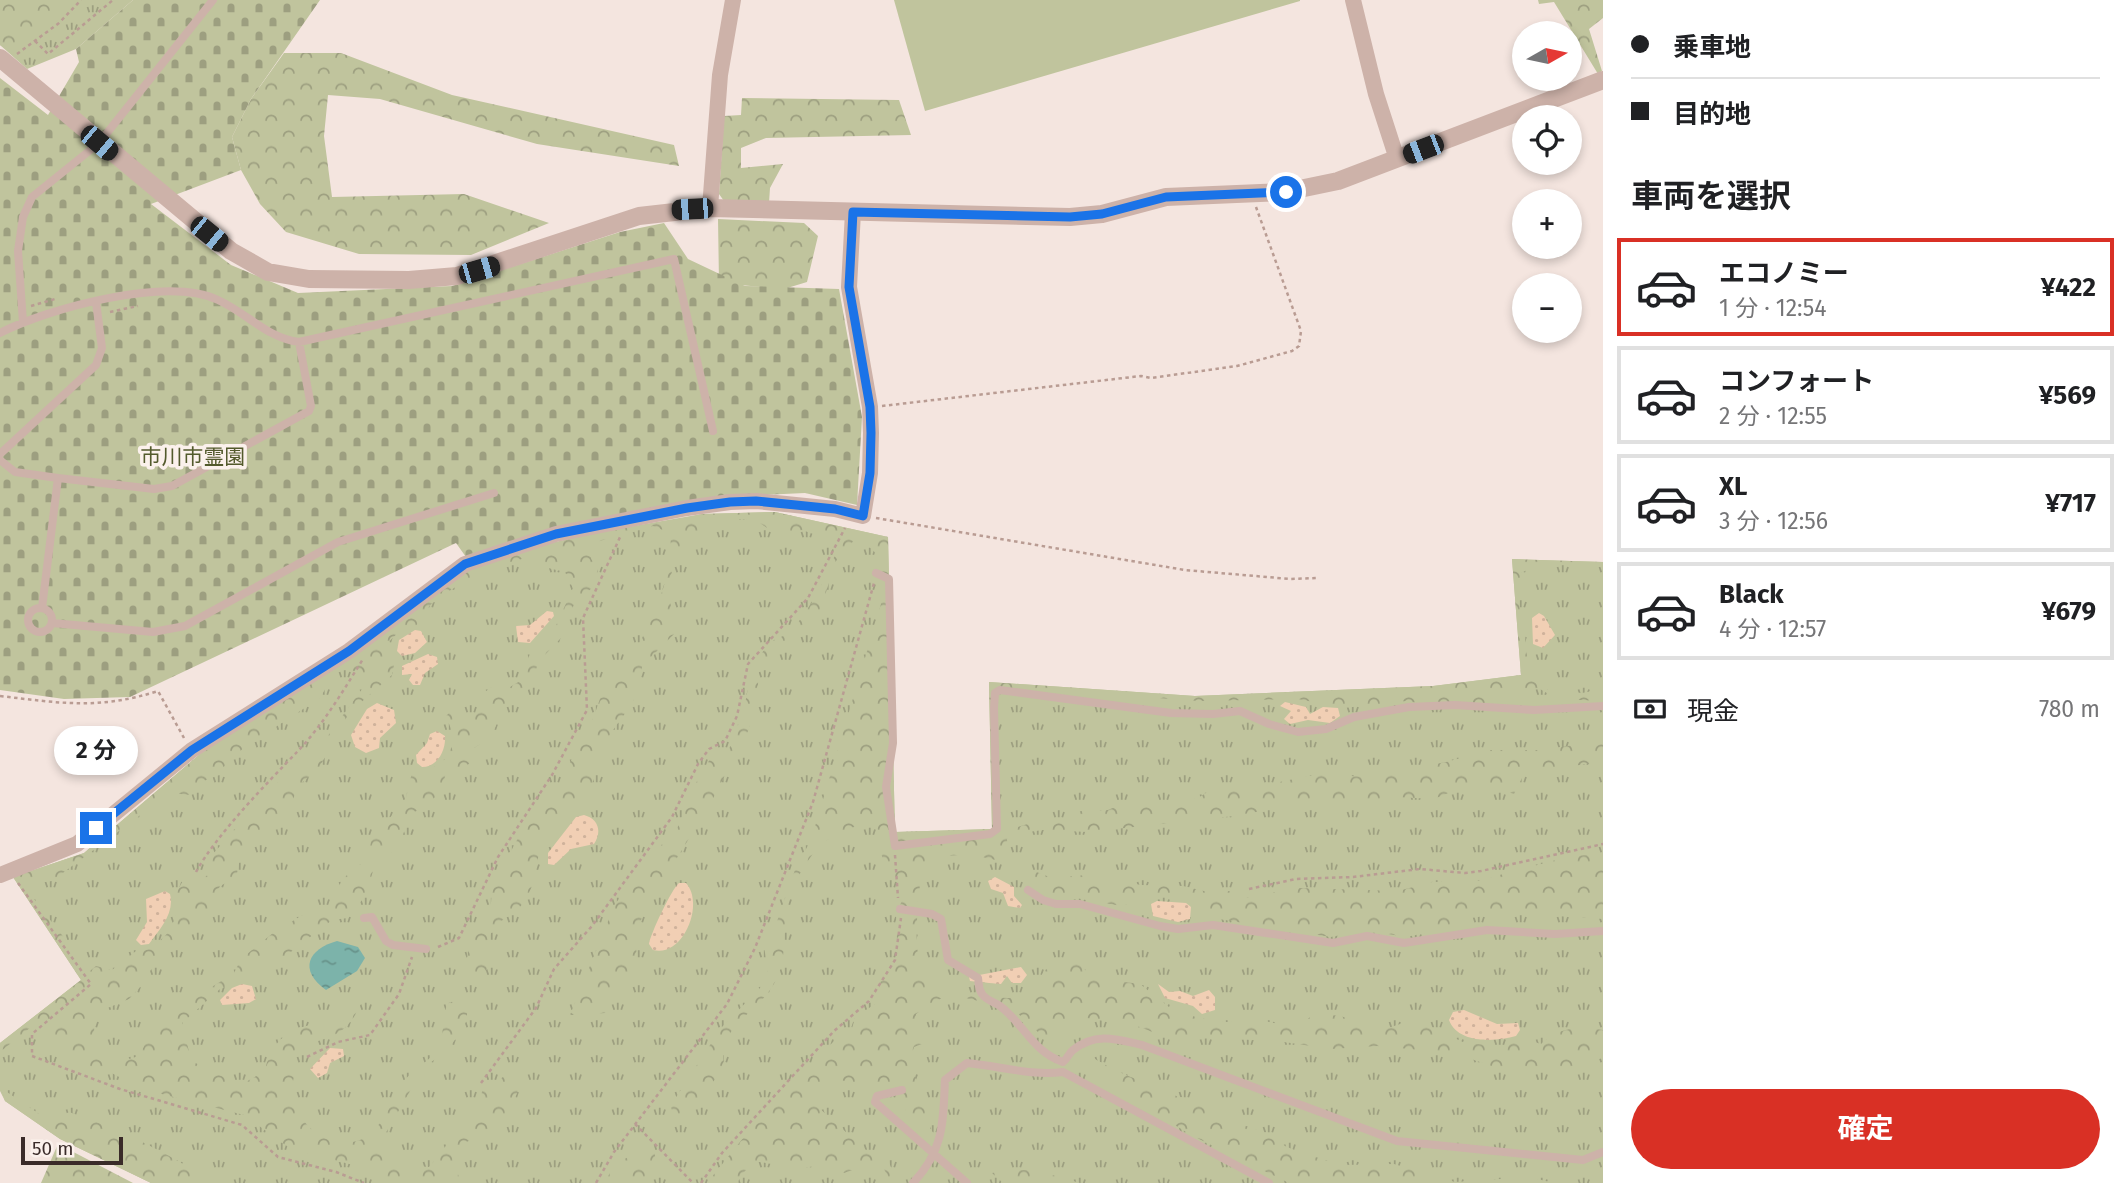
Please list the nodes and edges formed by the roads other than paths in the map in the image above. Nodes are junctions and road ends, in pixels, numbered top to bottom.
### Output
1 (213, 0) edge
2 (733, 0) edge
3 (1353, 0) edge
4 (3, 61) edge
5 (1603, 80) edge
6 (99, 143) junction
7 (1397, 159) junction
8 (710, 208) junction
9 (853, 212) junction
10 (96, 302) junction
11 (23, 322) junction
12 (0, 333) edge
13 (299, 342) junction
14 (713, 432) dead end
15 (0, 454) edge
16 (0, 460) edge
17 (58, 478) junction
18 (494, 493) dead end
19 (876, 573) road end
20 (42, 608) junction
21 (52, 623) junction
22 (1603, 706) edge
23 (5, 873) edge
24 (1028, 890) dead end
25 (900, 909) road end
26 (364, 918) dead end
27 (1603, 931) edge
28 (426, 949) road end
29 (902, 1090) dead end
30 (1603, 1152) edge
31 (935, 1155) junction
32 (913, 1183) edge
33 (967, 1183) edge
34 (1269, 1183) edge

1 - 6 lane
2 - 8 street
3 - 7 street
4 - 6 street
5 - 7 street
6 - 8 street
6 - 11 lane
7 - 9 street
8 - 9 street
9 - 23 street
10 - 11 lane
10 - 13 lane
10 - 15 lane
11 - 12 lane
13 - 14 lane
13 - 17 lane
16 - 17 lane
17 - 20 lane
18 - 21 lane
19 - 22 lane
20 - 21 lane
20 - 21 lane
24 - 27 lane
25 - 30 lane
26 - 28 lane
29 - 31 lane
31 - 32 lane
31 - 33 lane
31 - 34 lane

